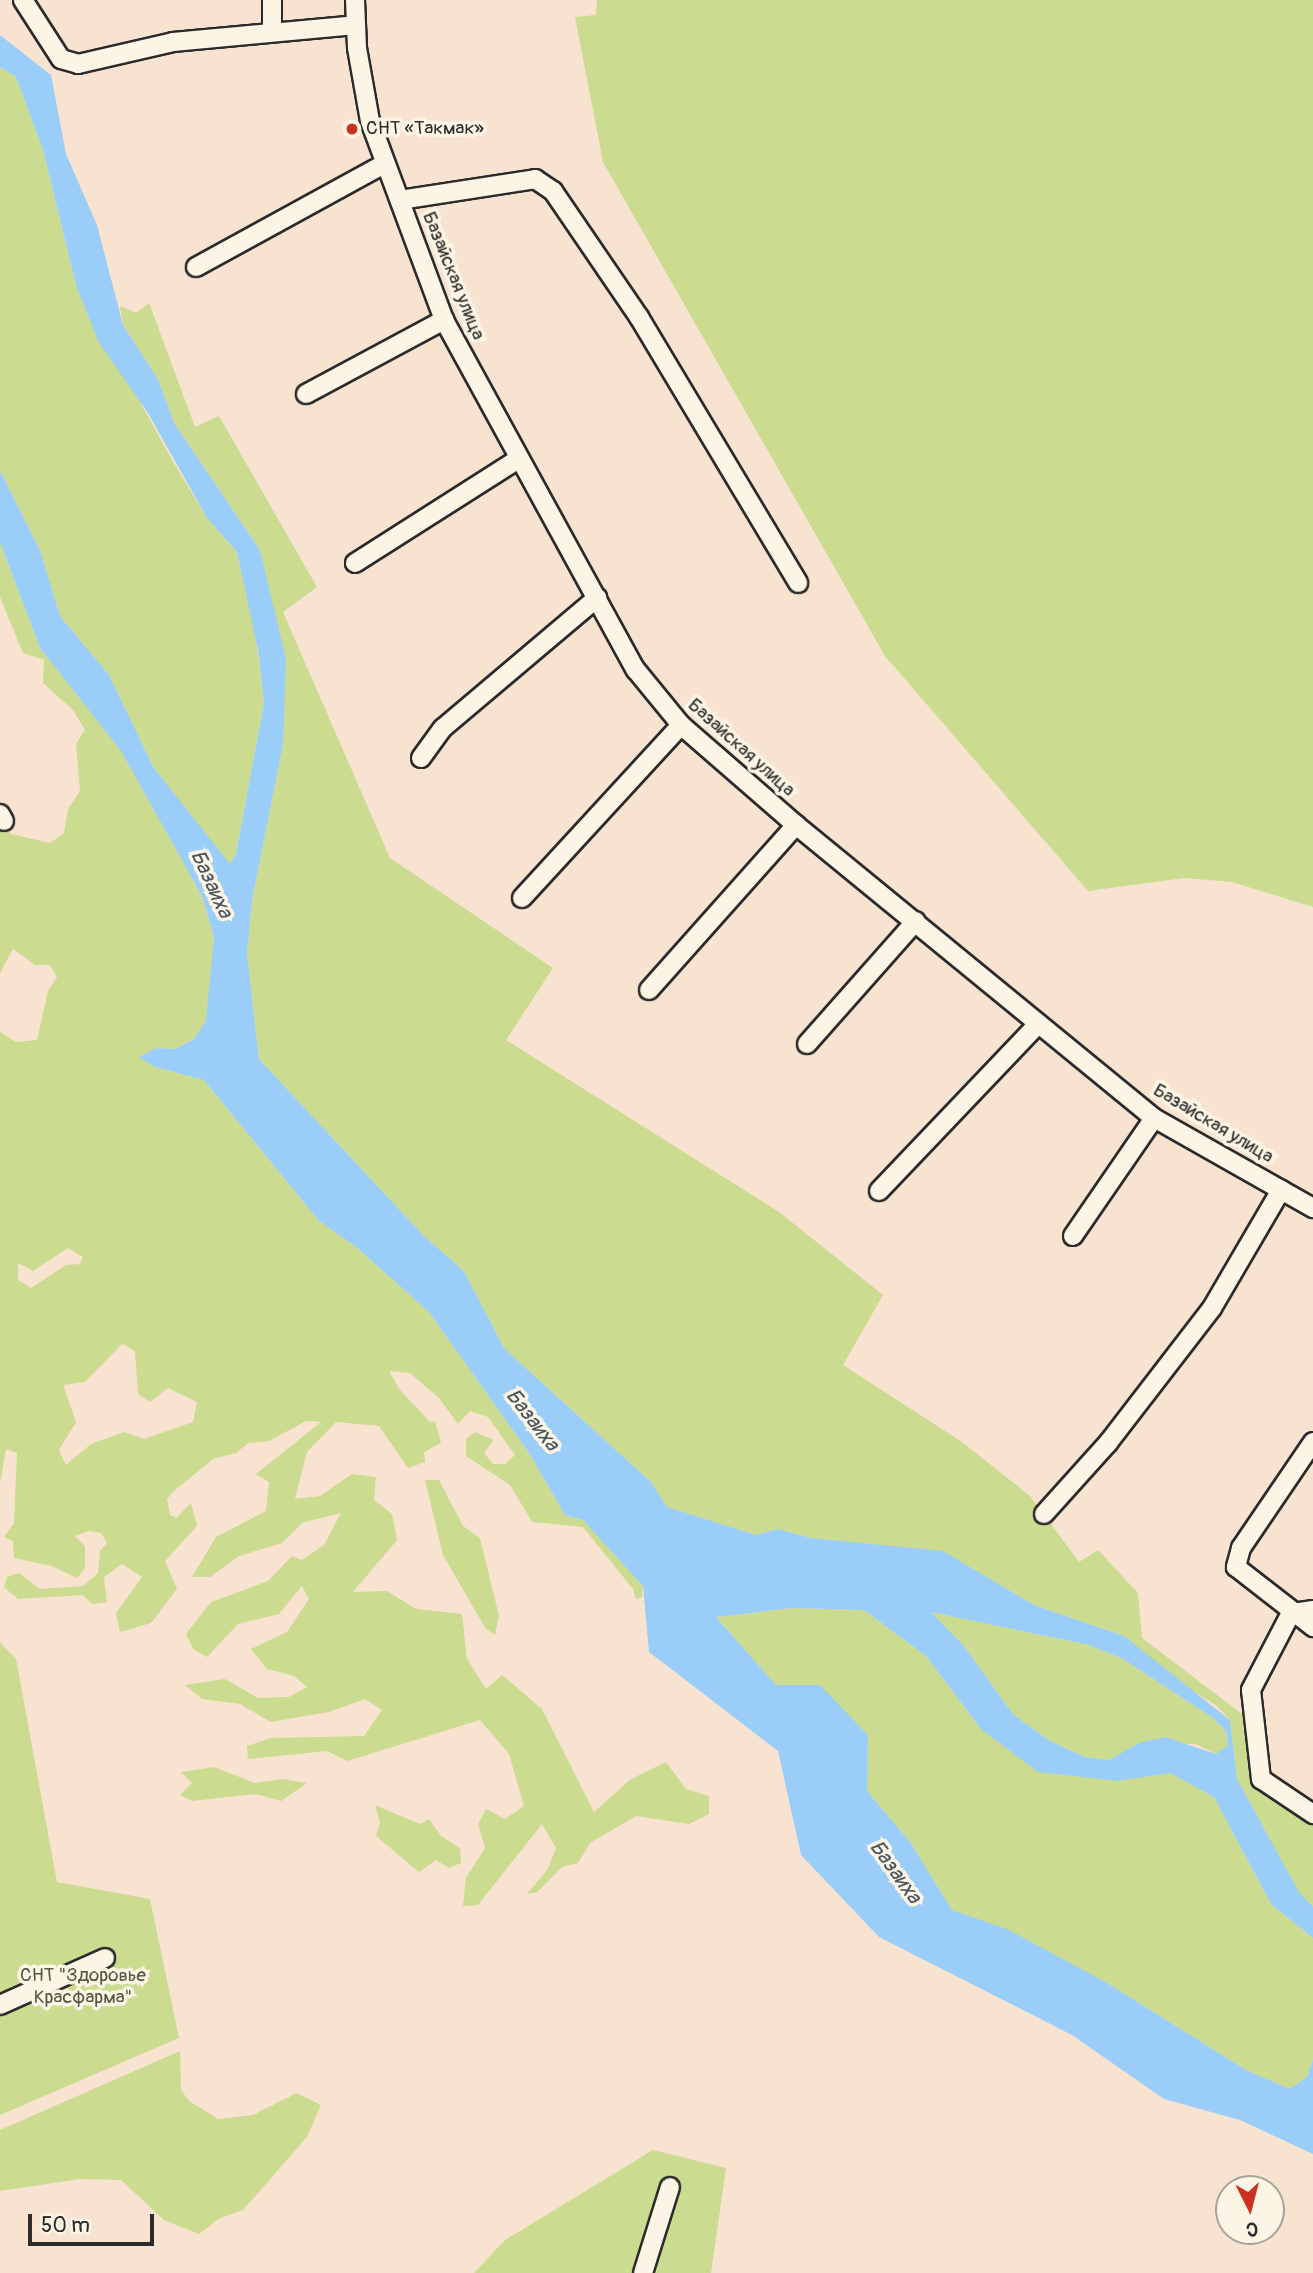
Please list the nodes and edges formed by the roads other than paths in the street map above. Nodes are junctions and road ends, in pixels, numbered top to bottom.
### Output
1 (23, 0) edge
2 (272, 0) edge
3 (355, 0) edge
4 (355, 25) junction
5 (272, 31) junction
6 (384, 164) junction
7 (400, 200) junction
8 (196, 267) dead end
9 (444, 320) junction
10 (306, 394) dead end
11 (518, 459) junction
12 (355, 563) dead end
13 (799, 583) dead end
14 (597, 598) junction
15 (681, 725) junction
16 (421, 758) dead end
17 (796, 825) junction
18 (522, 898) dead end
19 (916, 921) junction
20 (649, 990) dead end
21 (1038, 1024) junction
22 (807, 1044) dead end
23 (1154, 1118) junction
24 (1281, 1190) junction
25 (879, 1191) dead end
26 (1313, 1208) edge
27 (1073, 1236) dead end
28 (1313, 1442) edge
29 (1044, 1514) dead end
30 (1313, 1609) edge
31 (1291, 1613) junction
32 (1313, 1627) edge
33 (1313, 1814) edge
34 (105, 1958) dead end
35 (0, 2005) edge
36 (670, 2187) dead end
37 (643, 2273) edge

1 - 5 street
2 - 5 street
3 - 4 street, Базайская улица
4 - 5 street
4 - 6 street, Базайская улица
6 - 7 street, Базайская улица
6 - 8 street
7 - 9 street, Базайская улица
7 - 13 street
9 - 10 street
9 - 11 street, Базайская улица
11 - 12 street
11 - 14 street, Базайская улица
14 - 15 street, Базайская улица
14 - 16 street
15 - 17 street, Базайская улица
15 - 18 street
17 - 19 street, Базайская улица
17 - 20 street
19 - 21 street, Базайская улица
19 - 22 street
21 - 23 street, Базайская улица
21 - 25 street
23 - 24 street, Базайская улица
23 - 27 street
24 - 26 street, Базайская улица
24 - 29 street
28 - 31 street
30 - 31 street
31 - 32 street
31 - 33 street
34 - 35 street
36 - 37 street

